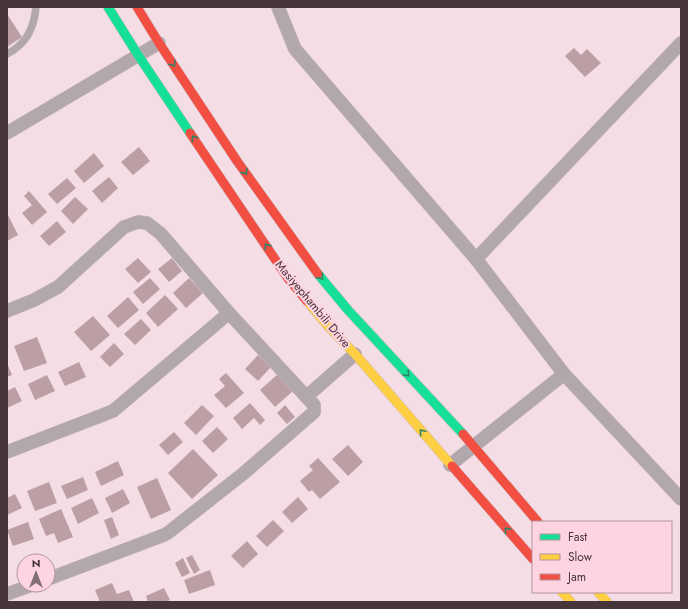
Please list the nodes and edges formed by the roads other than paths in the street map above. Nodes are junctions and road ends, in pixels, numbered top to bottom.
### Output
1 (36, 7) edge
2 (108, 7) edge
3 (137, 7) edge
4 (278, 7) edge
5 (159, 43) junction
6 (681, 43) edge
7 (7, 54) edge
8 (138, 55) junction
9 (7, 133) edge
10 (476, 259) junction
11 (7, 311) edge
12 (229, 313) junction
13 (355, 354) junction
14 (564, 374) junction
15 (306, 397) junction
16 (473, 445) junction
17 (7, 452) edge
18 (450, 465) junction
19 (681, 499) edge
20 (537, 521) edge
21 (532, 558) edge
22 (56, 576) edge
23 (563, 593) edge
24 (599, 593) edge
25 (571, 602) edge
26 (607, 602) edge

1 - 7 lane
2 - 8 main road, Masiyephambili Drive
3 - 5 main road, Masiyephambili Drive
4 - 10 street
5 - 8 street
5 -> 16 main road, Masiyephambili Drive
6 - 10 street
8 - 9 street
13 -> 8 main road, Masiyephambili Drive
10 - 14 street
11 - 12 street
12 - 15 street
12 - 17 street
13 - 15 street
18 -> 13 main road, Masiyephambili Drive
14 - 16 street
14 - 19 street
15 - 22 street
16 - 18 street
16 - 20 main road, Masiyephambili Drive
21 -> 18 main road, Masiyephambili Drive
23 - 25 main road
24 - 26 main road

